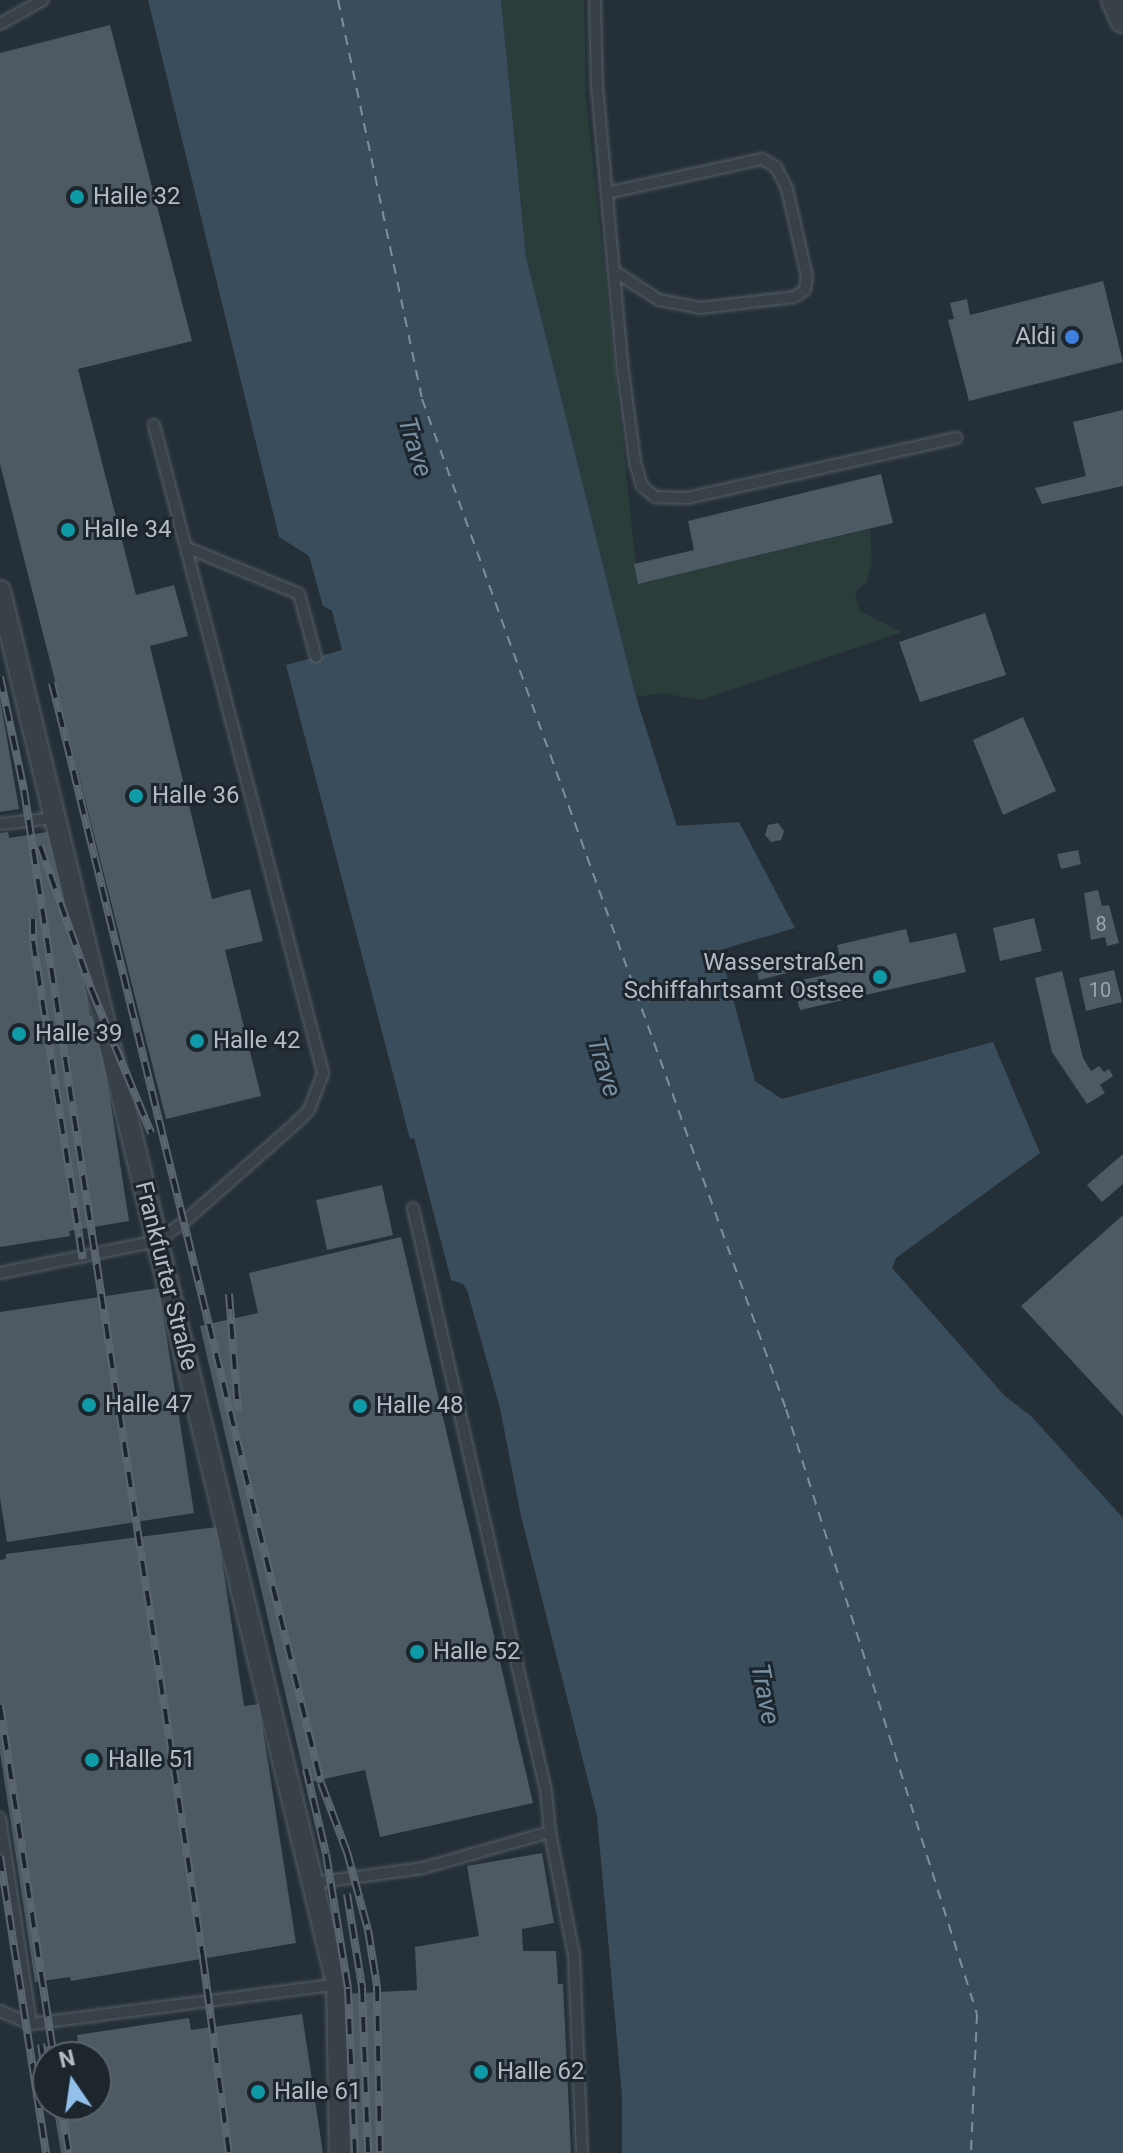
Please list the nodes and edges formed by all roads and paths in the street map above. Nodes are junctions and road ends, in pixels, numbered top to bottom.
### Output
1 (43, 0) edge
2 (595, 0) edge
3 (1114, 0) edge
4 (1123, 20) edge
5 (0, 24) edge
6 (607, 193) junction
7 (614, 271) junction
8 (154, 425) dead end
9 (956, 438) dead end
10 (188, 548) junction
11 (0, 591) edge
12 (316, 657) dead end
13 (55, 818) junction
14 (0, 824) edge
15 (413, 1208) dead end
16 (157, 1241) junction
17 (0, 1273) edge
18 (0, 1818) edge
19 (550, 1832) junction
20 (313, 1883) junction
21 (337, 1984) junction
22 (0, 2011) edge
23 (31, 2024) junction
24 (340, 2153) edge
25 (582, 2153) edge

1 - 5 lane
2 - 6 lane
3 - 4 street
6 - 7 lane
6 - 7 lane
7 - 9 lane
8 - 10 lane
10 - 12 lane
10 - 16 lane
11 - 13 street, Frankfurter Straße
13 - 14 lane
13 - 16 street, Frankfurter Straße
15 - 19 lane
16 - 17 lane
16 - 20 street, Frankfurter Straße
18 - 23 lane
19 - 20 lane
19 - 25 lane
20 - 21 street, Frankfurter Straße
21 - 23 lane
21 - 24 street, Frankfurter Straße
22 - 23 lane

